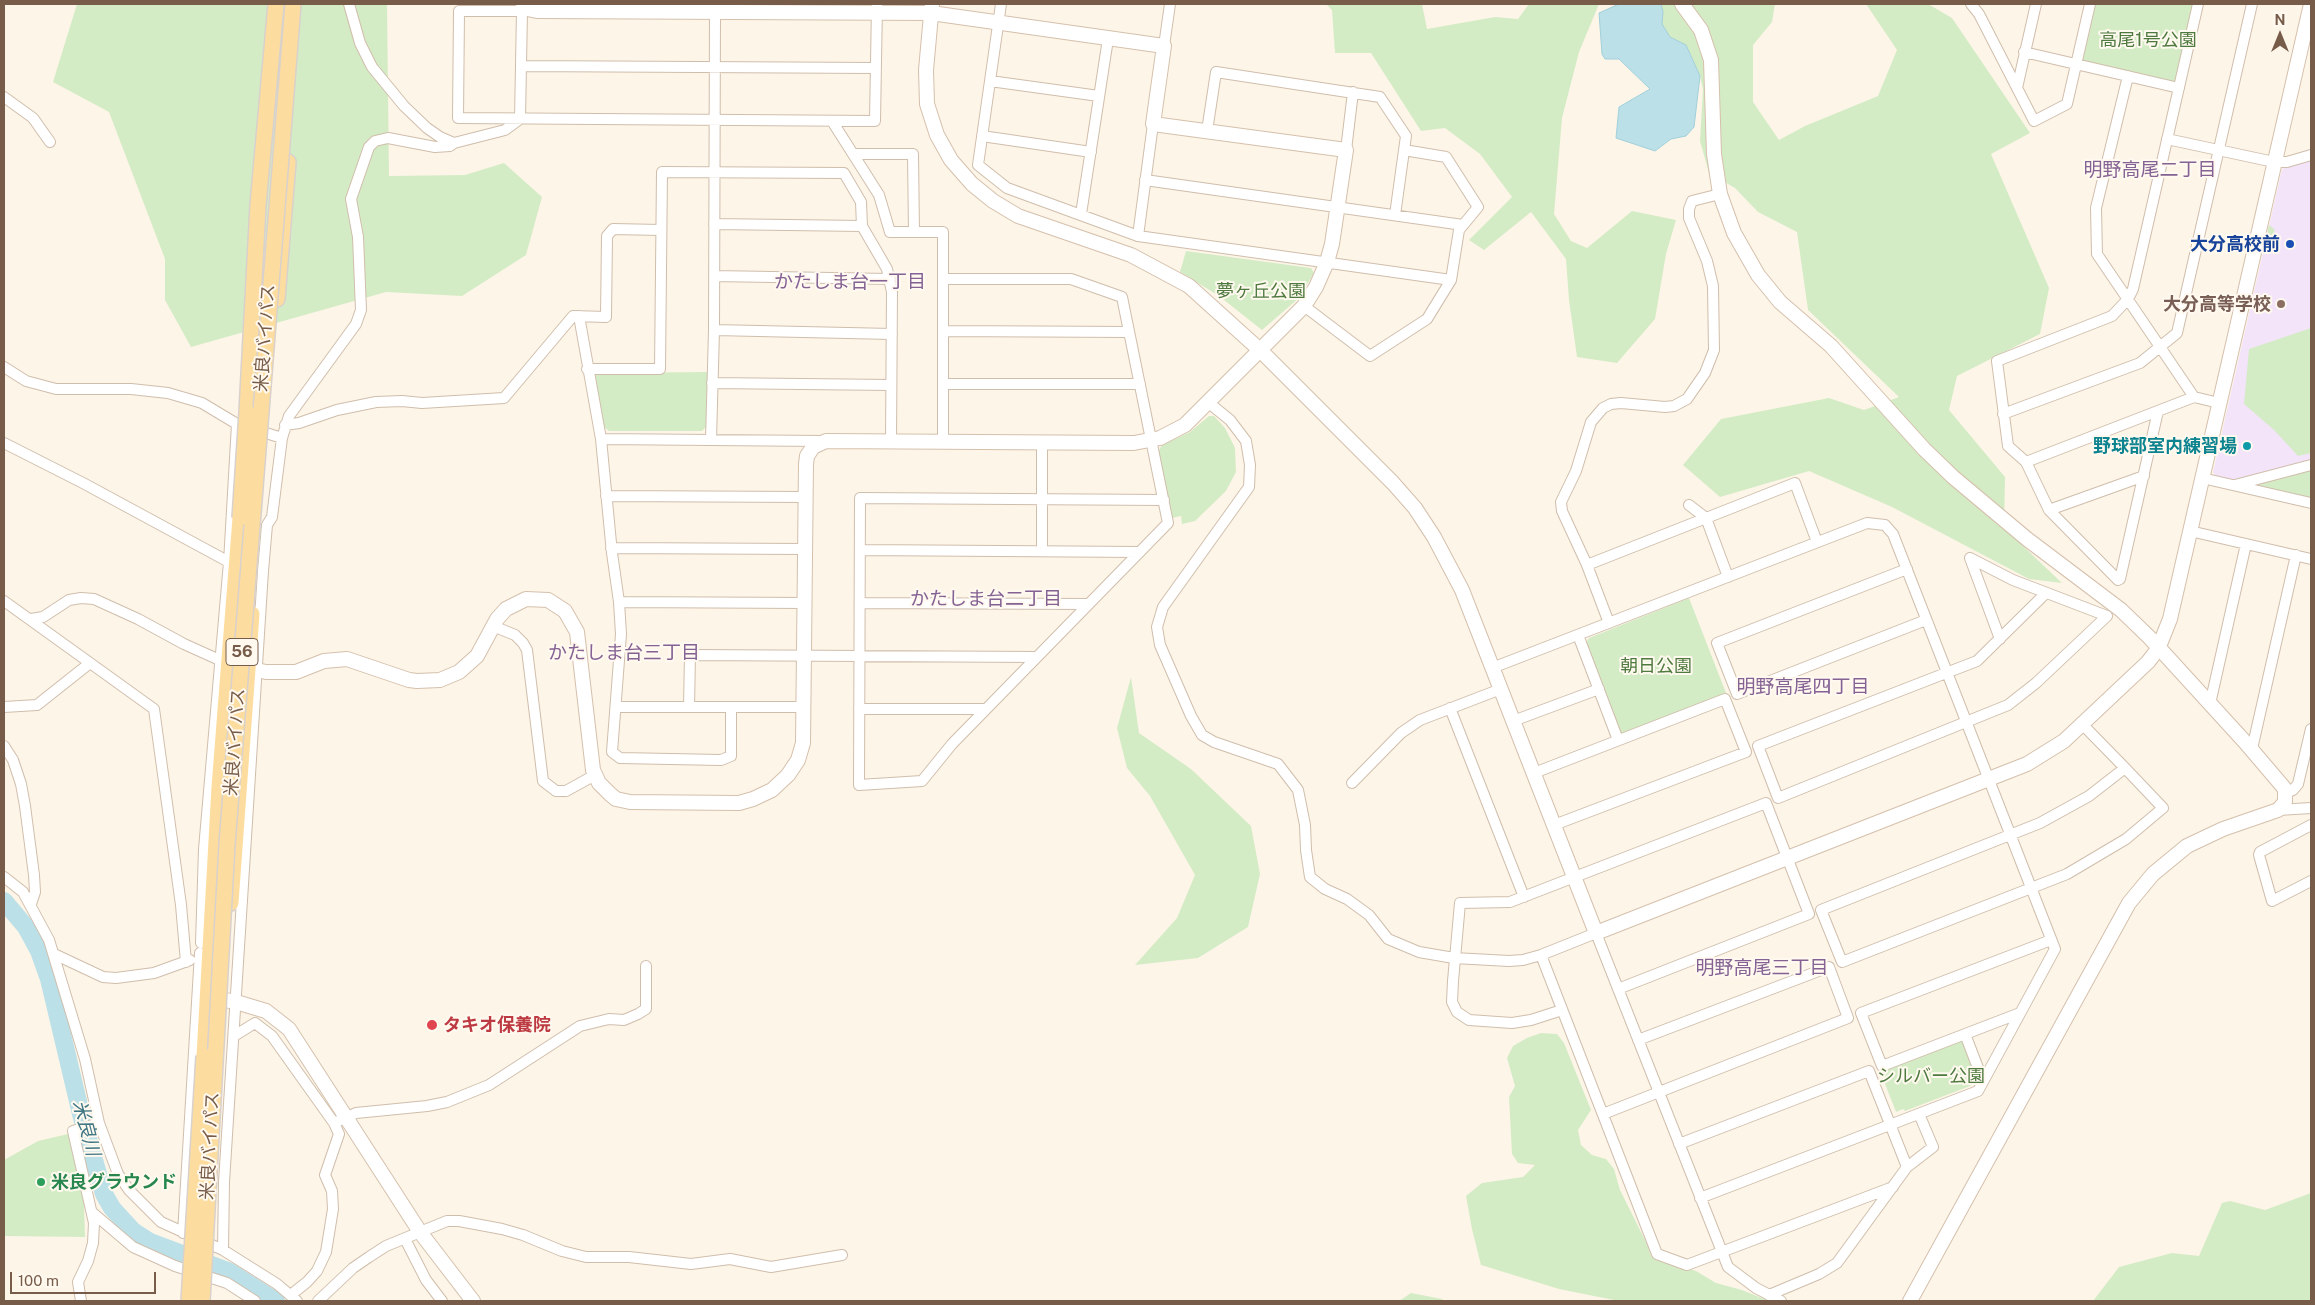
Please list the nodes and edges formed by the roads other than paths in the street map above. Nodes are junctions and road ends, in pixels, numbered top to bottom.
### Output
1 (276, 4) edge
2 (286, 4) edge
3 (293, 4) edge
4 (300, 4) edge
5 (349, 4) edge
6 (1001, 4) edge
7 (1170, 4) edge
8 (1682, 4) edge
9 (1971, 4) edge
10 (1982, 4) edge
11 (2036, 4) edge
12 (2090, 4) edge
13 (2198, 4) edge
14 (2249, 4) edge
15 (2311, 4) edge
16 (476, 7) edge
17 (522, 8) edge
18 (575, 8) edge
19 (673, 8) edge
20 (877, 8) edge
21 (932, 9) edge
22 (715, 12) junction
23 (1979, 14) junction
24 (998, 23) junction
25 (1108, 39) junction
26 (1164, 46) junction
27 (2024, 52) junction
28 (2076, 64) junction
29 (521, 66) junction
30 (715, 67) junction
31 (875, 68) junction
32 (2128, 76) junction
33 (990, 81) junction
34 (2017, 88) junction
35 (2178, 88) junction
36 (1354, 92) junction
37 (1099, 96) junction
38 (4, 97) edge
39 (520, 119) junction
40 (714, 120) junction
41 (832, 121) junction
42 (1153, 124) junction
43 (1207, 131) junction
44 (982, 136) junction
45 (2167, 138) junction
46 (50, 142) dead end
47 (454, 143) junction
48 (1346, 150) junction
49 (1404, 150) junction
50 (2218, 151) junction
51 (1091, 152) junction
52 (855, 154) junction
53 (2311, 155) edge
54 (2274, 162) junction
55 (714, 172) junction
56 (1145, 180) junction
57 (1720, 194) junction
58 (1338, 207) junction
59 (1081, 214) junction
60 (1395, 215) junction
61 (714, 224) junction
62 (1463, 224) junction
63 (862, 226) junction
64 (662, 230) junction
65 (914, 232) junction
66 (1138, 236) junction
67 (1327, 262) junction
68 (714, 276) junction
69 (890, 278) junction
70 (943, 279) junction
71 (1451, 280) junction
72 (2128, 299) junction
73 (1304, 306) junction
74 (579, 316) junction
75 (714, 330) junction
76 (943, 331) junction
77 (1129, 332) junction
78 (892, 334) junction
79 (2160, 347) junction
80 (1261, 350) junction
81 (4, 367) edge
82 (587, 368) junction
83 (712, 384) junction
84 (943, 384) junction
85 (1140, 384) junction
86 (892, 385) junction
87 (2194, 397) junction
88 (1209, 403) junction
89 (2219, 403) junction
90 (2158, 411) junction
91 (2003, 414) junction
92 (237, 424) junction
93 (285, 426) junction
94 (282, 438) junction
95 (601, 440) junction
96 (711, 440) junction
97 (1152, 440) junction
98 (826, 441) junction
99 (891, 441) junction
100 (943, 441) junction
101 (1042, 442) junction
102 (4, 443) edge
103 (2026, 462) junction
104 (2311, 465) edge
105 (2144, 476) junction
106 (2202, 478) junction
107 (2233, 485) junction
108 (606, 496) junction
109 (806, 497) junction
110 (1042, 499) junction
111 (1164, 500) junction
112 (2311, 504) edge
113 (1689, 505) dead end
114 (2049, 510) junction
115 (1706, 518) junction
116 (2190, 531) junction
117 (1817, 542) junction
118 (2246, 544) junction
119 (611, 548) junction
120 (805, 549) junction
121 (860, 550) junction
122 (1042, 551) junction
123 (1140, 552) junction
124 (2296, 555) junction
125 (2311, 559) edge
126 (228, 562) junction
127 (1587, 565) junction
128 (1907, 569) junction
129 (1728, 577) junction
130 (2046, 593) junction
131 (4, 601) edge
132 (619, 602) junction
133 (805, 603) junction
134 (860, 603) junction
135 (1089, 604) junction
136 (17, 610) junction
137 (4, 612) edge
138 (31, 619) junction
139 (1926, 620) junction
140 (1609, 623) junction
141 (494, 626) junction
142 (1578, 635) junction
143 (2000, 639) junction
144 (2158, 649) junction
145 (805, 656) junction
146 (860, 656) junction
147 (1036, 657) junction
148 (224, 662) junction
149 (90, 663) junction
150 (1492, 668) junction
151 (253, 669) junction
152 (1947, 673) junction
153 (1501, 689) junction
154 (1599, 689) junction
155 (2210, 704) junction
156 (4, 707) edge
157 (616, 707) junction
158 (689, 707) junction
159 (731, 707) junction
160 (804, 707) junction
161 (859, 708) junction
162 (1450, 708) junction
163 (985, 709) junction
164 (1513, 721) junction
165 (1967, 724) junction
166 (2083, 725) junction
167 (2311, 729) edge
168 (1618, 740) junction
169 (4, 746) edge
170 (2252, 749) junction
171 (2125, 768) junction
172 (1534, 773) junction
173 (595, 775) junction
174 (1989, 780) junction
175 (1352, 783) dead end
176 (2286, 793) junction
177 (2311, 808) edge
178 (2278, 810) junction
179 (1554, 825) junction
180 (2311, 825) edge
181 (2010, 836) junction
182 (1787, 859) junction
183 (4, 877) edge
184 (1574, 877) junction
185 (2311, 880) edge
186 (2031, 889) junction
187 (1524, 896) junction
188 (31, 904) junction
189 (1596, 933) junction
190 (2051, 940) junction
191 (204, 946) junction
192 (54, 954) junction
193 (1541, 955) junction
194 (1454, 958) junction
195 (186, 962) junction
196 (646, 966) dead end
197 (1618, 989) junction
198 (208, 997) junction
199 (230, 1000) junction
200 (1562, 1010) junction
201 (2020, 1013) junction
202 (1965, 1034) junction
203 (234, 1036) junction
204 (1638, 1040) junction
205 (1983, 1081) junction
206 (1659, 1092) junction
207 (1603, 1114) junction
208 (1919, 1114) junction
209 (340, 1121) junction
210 (97, 1124) junction
211 (1891, 1124) junction
212 (1679, 1144) junction
213 (1907, 1167) junction
214 (1893, 1187) junction
215 (1700, 1198) junction
216 (93, 1213) junction
217 (420, 1232) junction
218 (183, 1233) junction
219 (405, 1239) junction
220 (224, 1250) junction
221 (1722, 1253) junction
222 (842, 1255) dead end
223 (1768, 1295) junction
224 (294, 1298) edge
225 (81, 1301) edge
226 (189, 1301) edge
227 (196, 1301) edge
228 (202, 1301) edge
229 (210, 1301) edge
230 (255, 1301) edge
231 (318, 1301) edge
232 (442, 1301) edge
233 (474, 1301) edge
234 (1781, 1301) edge
235 (1910, 1301) edge

1 - 148 main road, bridge
2 - 227 main road, 米良バイパス / 56
3 - 228 main road, 米良バイパス / 56, bridge
4 - 151 main road
5 - 47 street
6 - 24 street
7 - 26 street
8 - 57 street
9 - 23 street
10 - 23 street
11 - 27 street
12 - 28 street
13 - 35 street
14 - 50 street
15 - 54 street
16 - 17 street
16 - 39 street
17 - 18 street
17 - 29 street
18 - 19 street
19 - 22 street
20 - 21 street
20 - 22 street
20 - 31 street
21 - 24 street
21 - 80 street
22 - 30 street
23 - 34 street
24 - 25 street
24 - 33 street
25 - 26 street
25 - 37 street
26 - 42 street
27 - 28 street
27 - 34 street
28 - 32 street
28 - 34 street
29 - 30 street
29 - 39 street
30 - 31 street
30 - 40 street
31 - 41 street
32 - 35 street
32 - 72 street
33 - 37 street
33 - 44 street
35 - 45 street
36 - 43 street
36 - 48 street
36 - 49 street
37 - 51 street
38 - 46 street
39 - 40 street
39 - 47 street
40 - 41 street
40 - 55 street
41 - 52 street
42 - 43 street
42 - 56 street
43 - 48 street
44 - 51 street
44 - 59 street
45 - 50 street
45 - 72 street
47 - 93 street
48 - 58 street
49 - 60 street
49 - 62 street
50 - 54 street
50 - 79 street
51 - 59 street
52 - 65 street
52 - 65 street
53 - 54 street
54 - 89 street
55 - 61 street
55 - 63 street
55 - 64 street
56 - 58 street
56 - 66 street
57 - 127 street
57 - 144 street
58 - 60 street
58 - 67 street
59 - 66 street
60 - 62 street
61 - 63 street
61 - 68 street
62 - 71 street
63 - 69 street
64 - 74 street
64 - 82 street
65 - 70 street
66 - 67 street
67 - 71 street
67 - 73 street
68 - 69 street
68 - 75 street
69 - 78 street
70 - 76 street
70 - 77 street
71 - 73 street
72 - 79 street
72 - 91 street
73 - 80 street
74 - 82 street
74 - 93 street
75 - 78 street
75 - 83 street
76 - 77 street
76 - 84 street
77 - 85 street
78 - 86 street
79 - 87 street
79 - 91 street
80 - 88 street
80 - 150 street
81 - 92 street
82 - 95 street
83 - 86 street
83 - 96 street
84 - 85 street
84 - 100 street
85 - 97 street
86 - 99 street
87 - 89 street
87 - 90 street
88 - 97 street
88 - 194 street
89 - 106 street
90 - 103 street
90 - 105 street
91 - 103 street
92 - 94 street
92 - 126 street
93 - 94 street
94 - 151 street
95 - 96 street
95 - 108 street
96 - 98 street
97 - 101 street
97 - 111 street
98 - 99 street
98 - 109 street
99 - 100 street
100 - 101 street
101 - 110 street
102 - 126 street
103 - 114 street
104 - 107 street
105 - 114 street
105 - 114 street
106 - 107 street
106 - 116 street
107 - 112 street
108 - 109 street
108 - 119 street
109 - 120 street
110 - 111 street
110 - 121 street
110 - 122 street
111 - 123 street
113 - 115 street
115 - 117 street
115 - 127 street
115 - 129 street
116 - 118 street
116 - 144 street
117 - 128 street
117 - 129 street
118 - 124 street
118 - 155 street
119 - 120 street
119 - 132 street
120 - 133 street
121 - 122 street
121 - 134 street
122 - 123 street
123 - 135 street
124 - 125 street
124 - 170 street
126 - 148 street
127 - 140 street
128 - 139 street
128 - 139 street
129 - 140 street
130 - 143 street
130 - 143 street
130 - 165 street
131 - 136 street
132 - 133 street
132 - 157 street
133 - 145 street
134 - 135 street
134 - 146 street
135 - 147 street
136 - 137 street
136 - 138 street
138 - 148 street
138 - 149 street
139 - 152 street
140 - 142 street
141 - 151 street
141 - 173 street
141 - 173 street
142 - 150 street
142 - 154 street
143 - 152 street
144 - 155 street
144 - 166 street
145 - 146 street
145 - 158 street
145 - 160 street
146 - 147 street
146 - 161 street
147 - 163 street
148 - 151 street
148 - 191 main road
149 - 156 street
149 - 195 street
150 - 153 street
151 - 199 main road
152 - 165 street
152 - 165 street
153 - 162 street
153 - 164 street
154 - 164 street
154 - 168 street
155 - 170 street
157 - 158 street
157 - 159 street
158 - 159 street
159 - 160 street
160 - 173 street
161 - 163 street
161 - 163 street
162 - 175 street
162 - 187 street
164 - 172 street
165 - 174 street
166 - 171 street
166 - 174 street
167 - 176 street
168 - 172 street
168 - 179 street
169 - 188 street
170 - 176 street
171 - 181 street
171 - 186 street
172 - 179 street
174 - 181 street
174 - 182 street
176 - 178 street
177 - 178 street
178 - 235 street
179 - 184 street
180 - 185 street
181 - 186 street
181 - 186 street
182 - 184 street
182 - 189 street
182 - 197 street
183 - 188 street
184 - 187 street
184 - 189 street
186 - 190 street
187 - 194 street
188 - 192 street
189 - 193 street
189 - 197 street
190 - 201 street
190 - 202 street
191 - 195 street
191 - 198 main road
191 - 218 street
192 - 195 street
192 - 210 street
193 - 194 street
193 - 200 street
194 - 200 street
196 - 209 street
197 - 204 street
198 - 199 street
198 - 226 main road, bridge
199 - 203 street
199 - 209 street
199 - 229 main road
200 - 207 street
201 - 202 street
201 - 205 street
202 - 205 street
203 - 209 street
203 - 220 street
204 - 206 street
204 - 206 street
205 - 208 street
206 - 207 street
206 - 212 street
207 - 221 street
208 - 211 street
208 - 213 street
209 - 217 street
209 - 224 street
210 - 216 street
210 - 218 street
211 - 212 street
211 - 213 street
211 - 215 street
212 - 215 street
213 - 214 street
214 - 221 street
214 - 223 street
215 - 221 street
216 - 225 street
216 - 230 street
217 - 219 street
217 - 222 street
217 - 233 street
218 - 220 street
219 - 231 street
219 - 232 street
220 - 224 street
221 - 223 street
223 - 234 street

